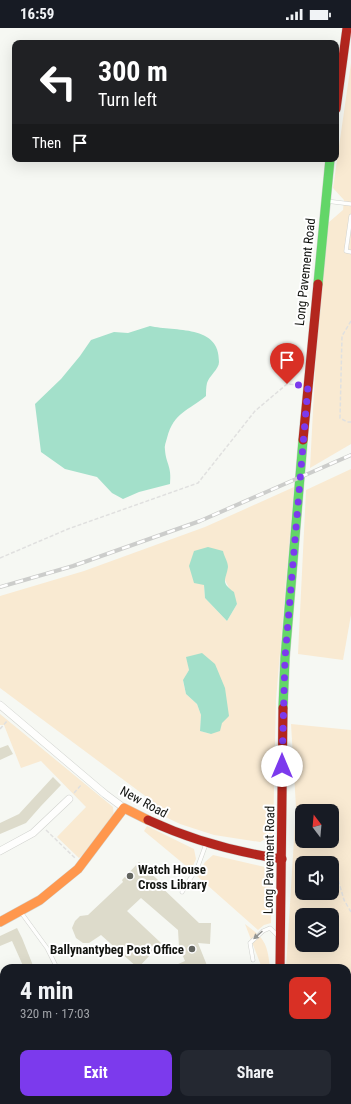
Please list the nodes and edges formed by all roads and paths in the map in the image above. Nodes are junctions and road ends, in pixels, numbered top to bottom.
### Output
1 (347, 28) edge
2 (339, 88) edge
3 (330, 162) edge
4 (326, 201) junction
5 (351, 204) edge
6 (351, 216) edge
7 (351, 252) edge
8 (351, 321) edge
9 (308, 386) junction
10 (351, 422) edge
11 (0, 558) edge
12 (0, 705) edge
13 (12, 715) junction
14 (0, 729) edge
15 (87, 778) junction
16 (69, 799) joint
17 (124, 808) junction
18 (41, 825) junction
19 (206, 844) junction
20 (0, 851) edge
21 (282, 859) junction
22 (83, 865) junction
23 (339, 883) edge
24 (182, 892) dead end
25 (20, 911) junction
26 (351, 912) edge
27 (1, 919) edge
28 (280, 939) junction
29 (253, 960) dead end
30 (55, 964) edge
31 (280, 964) edge

1 - 2 main road
3 - 4 main road, Long Pavement Road
4 - 5 lane
4 - 9 main road, Long Pavement Road
6 - 7 lane
8 - 10 path
9 - 11 path
9 - 21 main road, Long Pavement Road
12 - 13 street, New Road
13 - 14 path
13 - 15 street, New Road
15 - 16 path
15 - 17 street, New Road
16 - 18 street
17 - 19 main road, New Road
17 - 22 main road
18 - 20 street
18 - 22 path
19 - 21 main road, New Road
19 - 24 lane
21 - 28 main road, Long Pavement Road
22 - 25 main road
23 - 26 path
25 - 27 main road
25 - 30 lane
28 -> 29 lane
28 - 31 main road, Long Pavement Road

